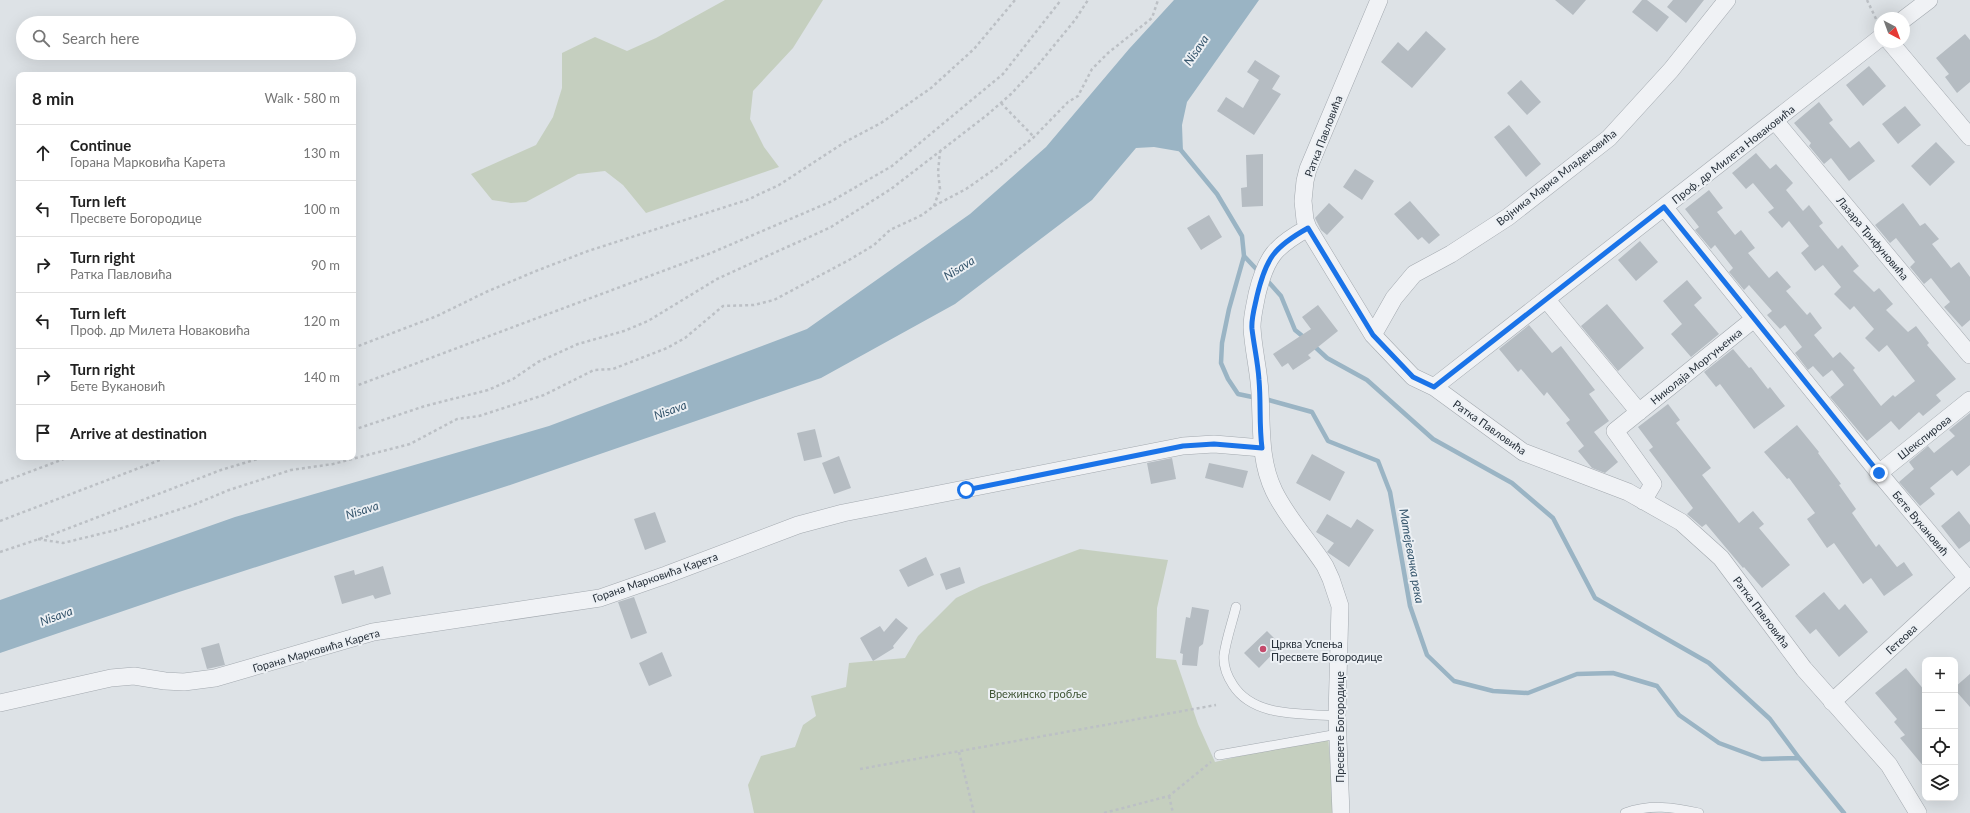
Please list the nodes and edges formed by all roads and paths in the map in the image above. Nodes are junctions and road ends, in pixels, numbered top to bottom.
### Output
1 (1015, 0) edge
2 (1061, 0) edge
3 (1088, 0) edge
4 (1158, 0) edge
5 (1379, 0) edge
6 (1727, 0) edge
7 (1867, 0) edge
8 (1929, 0) edge
9 (1910, 14) edge
10 (1874, 15) edge
11 (1874, 43) edge
12 (1895, 48) edge
13 (1001, 103) junction
14 (1775, 121) junction
15 (1034, 137) junction
16 (1970, 137) edge
17 (940, 152) junction
18 (934, 206) junction
19 (1664, 207) junction
20 (1308, 228) junction
21 (1546, 299) junction
22 (1754, 319) junction
23 (1373, 335) junction
24 (356, 347) edge
25 (1970, 355) edge
26 (356, 386) edge
27 (1434, 387) junction
28 (1970, 400) edge
29 (1638, 412) junction
30 (356, 429) edge
31 (1262, 448) junction
32 (356, 458) edge
33 (60, 460) edge
34 (160, 460) edge
35 (254, 460) edge
36 (348, 460) edge
37 (1879, 473) junction
38 (0, 483) edge
39 (1643, 501) junction
40 (0, 521) edge
41 (38, 539) junction
42 (0, 552) edge
43 (1968, 578) edge
44 (1236, 607) dead end
45 (1832, 702) junction
46 (0, 703) edge
47 (1216, 706) dead end
48 (1337, 716) junction
49 (1338, 734) junction
50 (959, 752) junction
51 (1219, 755) joint
52 (860, 769) dead end
53 (1169, 796) junction
54 (974, 813) edge
55 (1104, 813) edge
56 (1173, 813) edge
57 (1341, 813) edge
58 (1625, 813) edge
59 (1699, 813) edge
60 (1918, 813) edge

1 - 24 path
2 - 26 path
3 - 13 path
4 - 15 path
5 - 20 street, Ратка Павловића
6 - 23 street, Војника Марка Младеновића
7 - 10 path
8 - 9 street
11 - 14 street, Проф. др Милета Новаковића
12 - 16 street
13 - 15 path
13 - 17 path
14 - 19 street, Проф. др Милета Новаковића
14 - 25 street, Лазара Трифуновића
15 - 18 path
17 - 18 path
17 - 30 path
18 - 32 path
19 - 21 street, Проф. др Милета Новаковића
19 - 22 street, Бете Вукановић
20 - 23 street, Ратка Павловића
20 - 31 street, Пресвете Богородице
21 - 27 street, Проф. др Милета Новаковића
21 - 29 street
22 - 29 street, Николаја Моргуњенка
22 - 37 street, Бете Вукановић
23 - 27 street, Ратка Павловића
27 - 39 street, Ратка Павловића
28 - 37 street, Шекспирова
29 - 39 street, Николаја Моргуњенка
31 - 46 street, Горана Марковића Карета
31 - 48 street, Пресвете Богородице
33 - 38 path
34 - 40 path
35 - 41 path
36 - 41 path
37 - 43 street, Бете Вукановић
39 - 45 street, Ратка Павловића
41 - 42 path
43 - 45 street, Гетеова
44 - 48 lane
45 - 60 street, Ратка Павловића
47 - 50 path
48 - 49 street, Пресвете Богородице
49 - 51 lane
49 - 57 street, Пресвете Богородице
50 - 52 path
50 - 54 path
51 - 53 path
53 - 55 path
53 - 56 path
58 - 59 lane

